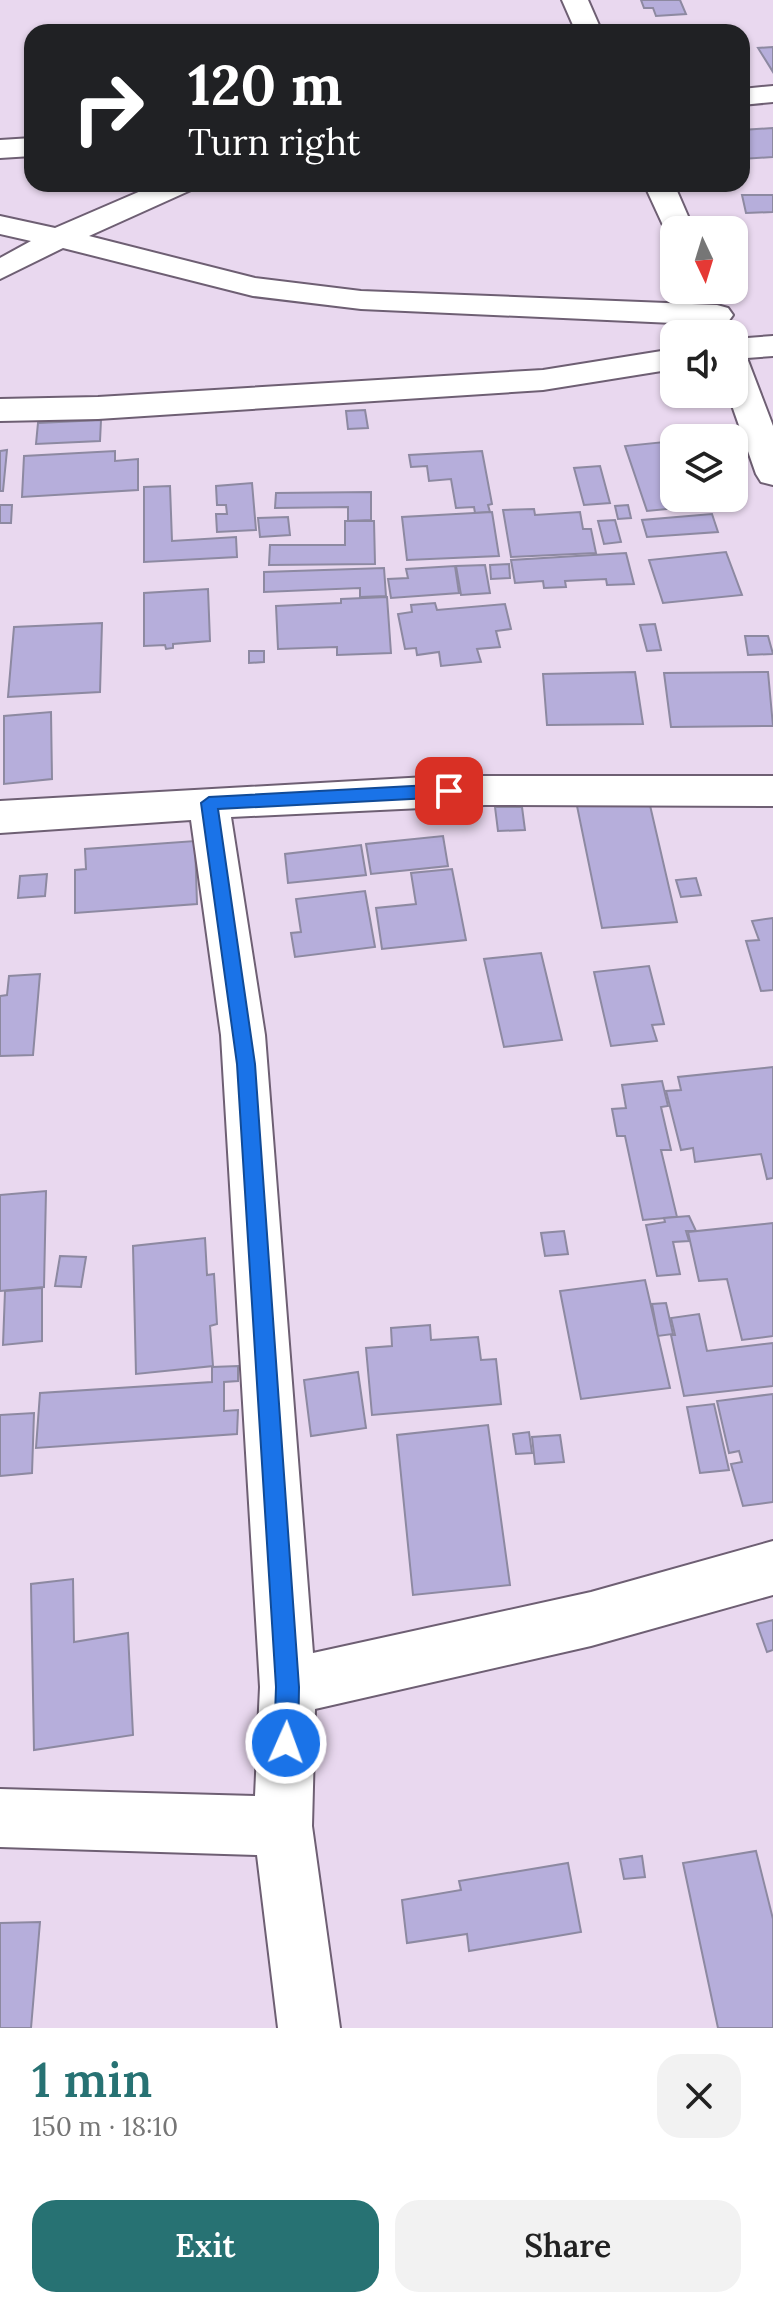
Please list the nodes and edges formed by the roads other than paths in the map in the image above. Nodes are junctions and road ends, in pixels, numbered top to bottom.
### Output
1 (575, 0) edge
2 (586, 24) edge
3 (773, 94) edge
4 (750, 96) edge
5 (24, 148) edge
6 (0, 149) edge
7 (163, 192) edge
8 (662, 192) edge
9 (673, 216) edge
10 (0, 225) edge
11 (59, 238) junction
12 (0, 270) edge
13 (715, 313) edge
14 (773, 346) edge
15 (748, 348) edge
16 (660, 361) edge
17 (748, 403) edge
18 (0, 410) edge
19 (773, 474) edge
20 (773, 791) edge
21 (209, 803) junction
22 (0, 817) edge
23 (773, 1568) edge
24 (288, 1687) junction
25 (0, 1818) edge
26 (283, 1826) junction
27 (309, 2028) edge

1 - 2 street
3 - 4 street
5 - 6 street
7 - 11 street
8 - 9 street
10 - 11 street
11 - 12 street
11 - 13 street
14 - 15 street
16 - 18 street
17 - 19 street
20 - 21 street
21 - 22 street
21 - 24 street
23 - 24 street
24 - 26 street
25 - 26 street
26 - 27 street

